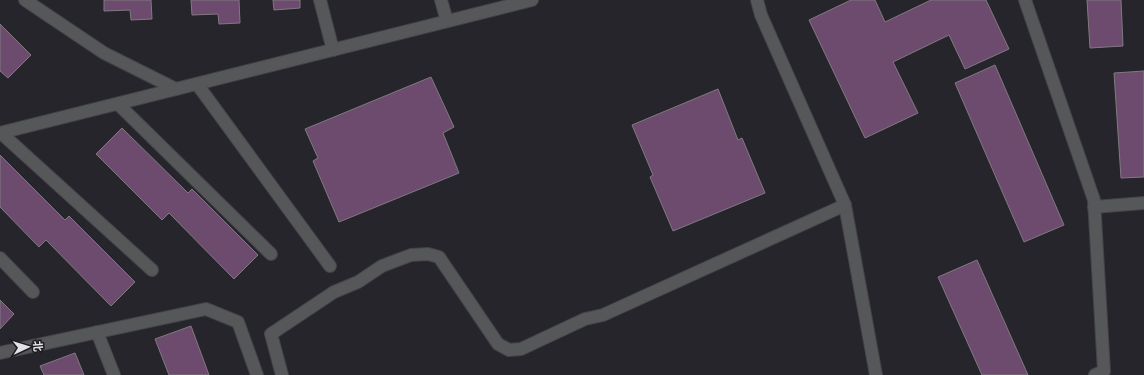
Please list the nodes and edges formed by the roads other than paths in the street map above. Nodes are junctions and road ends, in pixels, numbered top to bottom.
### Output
1 (25, 0) edge
2 (320, 0) edge
3 (441, 0) edge
4 (532, 0) edge
5 (757, 0) edge
6 (1025, 0) edge
7 (447, 22) junction
8 (333, 50) junction
9 (197, 84) junction
10 (176, 89) junction
11 (118, 104) junction
12 (1, 133) edge
13 (1144, 203) edge
14 (845, 205) junction
15 (1094, 207) junction
16 (271, 254) dead end
17 (0, 258) edge
18 (330, 266) dead end
19 (152, 270) dead end
20 (33, 292) dead end
21 (97, 332) junction
22 (0, 353) edge
23 (1101, 374) edge
24 (114, 375) edge
25 (257, 375) edge
26 (282, 375) edge
27 (876, 375) edge

1 - 10 street
2 - 8 street
3 - 7 street
4 - 7 street
5 - 14 street
6 - 15 street
7 - 8 street
8 - 9 street
9 - 10 street
9 - 18 street
10 - 11 street
11 - 12 street
11 - 16 street
12 - 19 street
13 - 15 street
14 - 26 street
14 - 27 street
15 - 23 street
17 - 20 street
21 - 22 street
21 - 24 street
21 - 25 street

